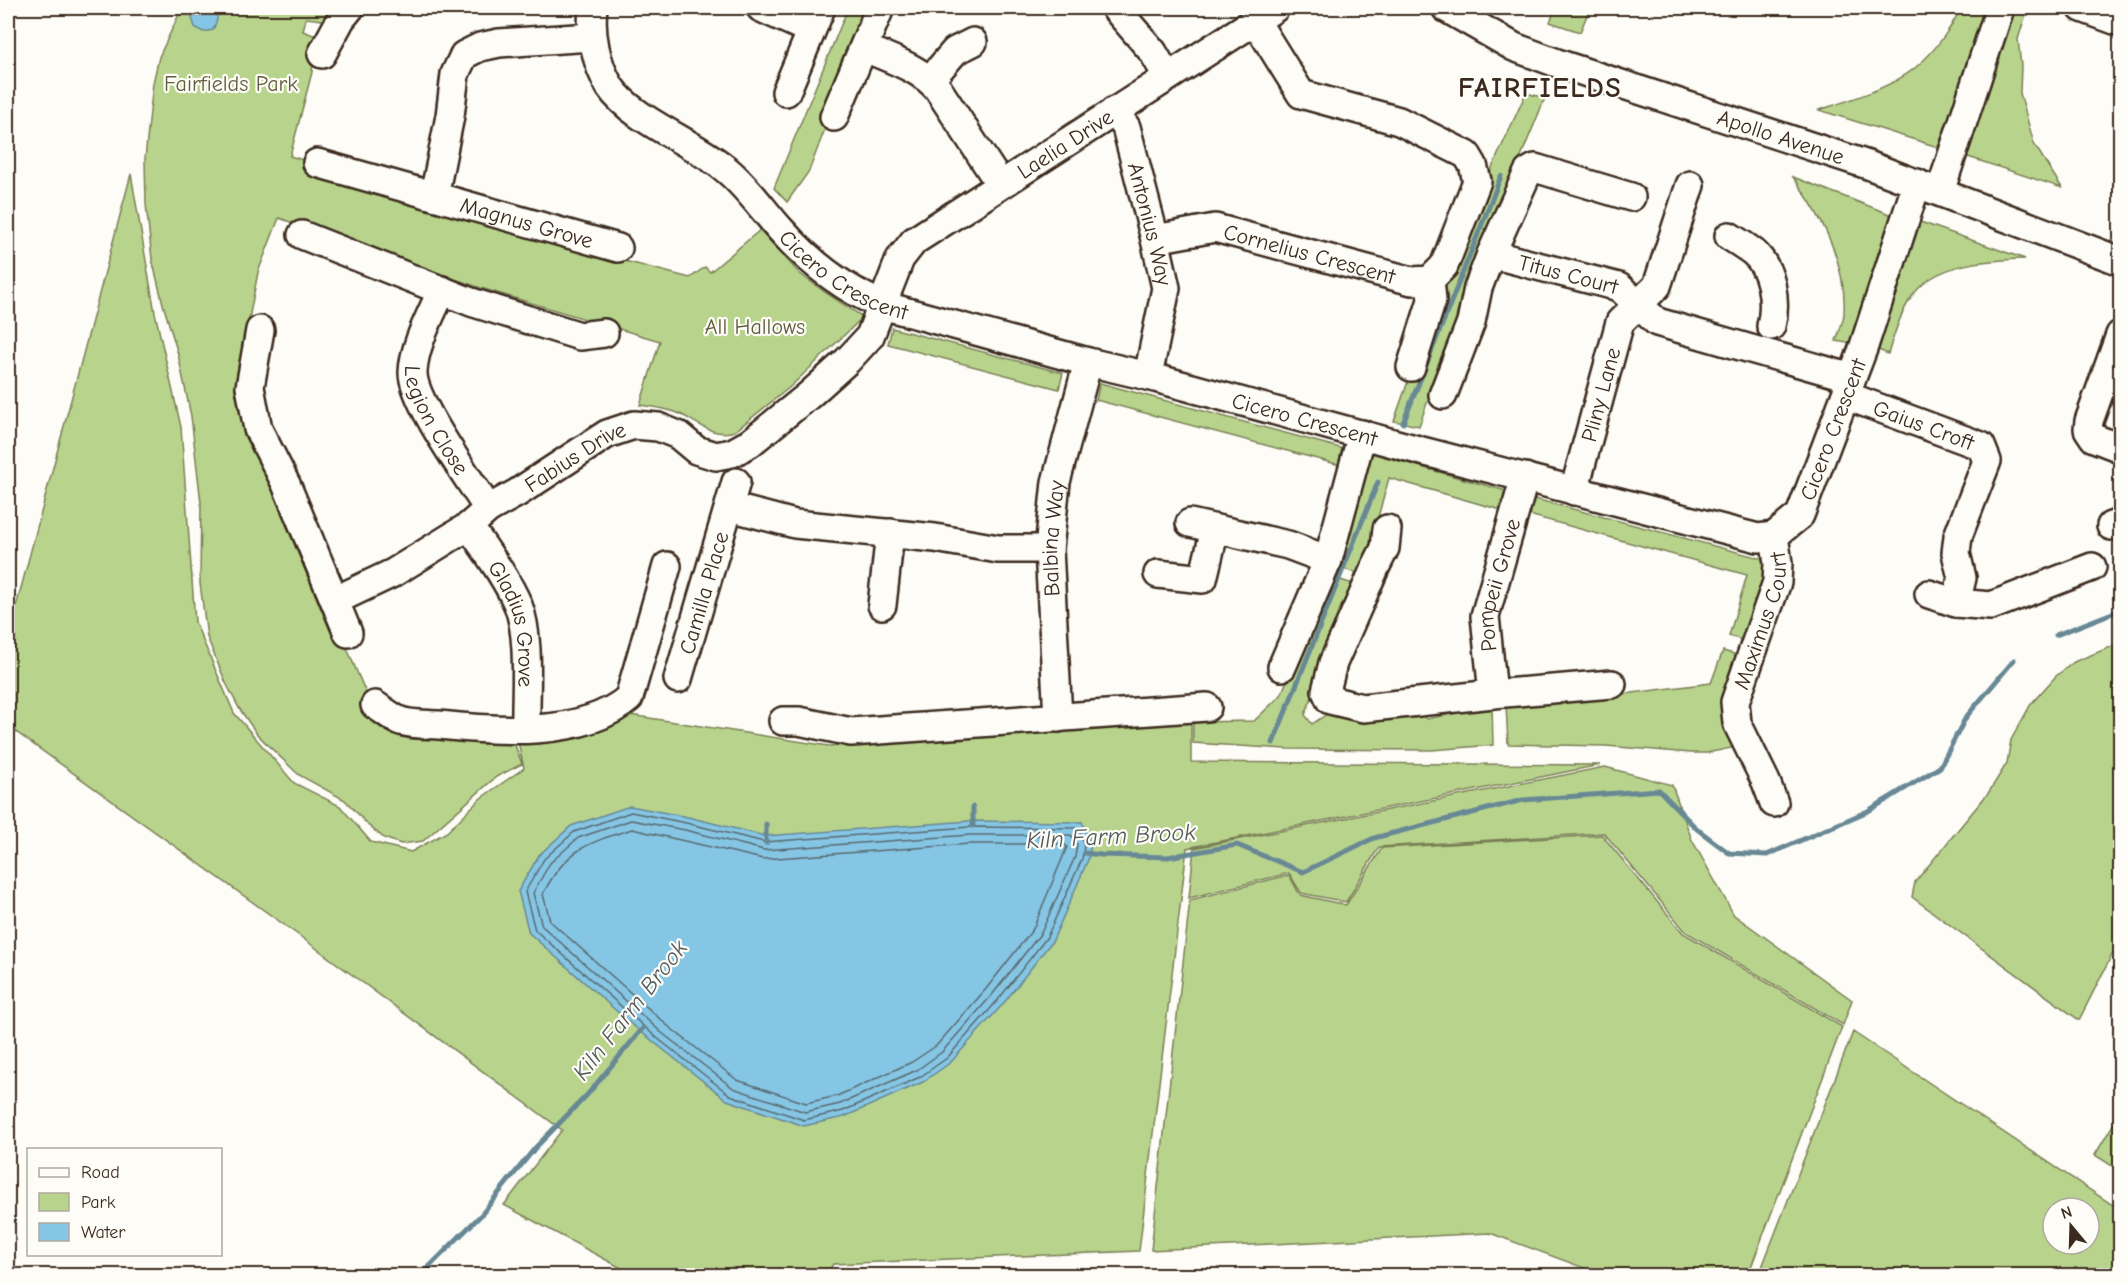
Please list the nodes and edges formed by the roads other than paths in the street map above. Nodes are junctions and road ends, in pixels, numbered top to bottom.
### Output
1 (350, 8) edge
2 (593, 8) edge
3 (761, 8) edge
4 (880, 8) edge
5 (1115, 8) edge
6 (1446, 8) edge
7 (2000, 8) edge
8 (2082, 8) edge
9 (1265, 14) edge
10 (816, 19) edge
11 (2121, 22) edge
12 (592, 37) junction
13 (973, 42) dead end
14 (865, 48) junction
15 (322, 54) dead end
16 (1167, 76) junction
17 (930, 80) junction
18 (786, 92) dead end
19 (1114, 111) junction
20 (834, 117) dead end
21 (317, 163) dead end
22 (1000, 184) junction
23 (1690, 185) dead end
24 (1928, 188) junction
25 (434, 196) junction
26 (1631, 197) dead end
27 (302, 235) dead end
28 (1729, 236) dead end
29 (1155, 239) junction
30 (618, 248) dead end
31 (1491, 254) junction
32 (2121, 261) edge
33 (1430, 280) junction
34 (442, 290) junction
35 (882, 305) junction
36 (1638, 305) junction
37 (260, 330) dead end
38 (604, 333) dead end
39 (2121, 335) edge
40 (1767, 339) junction
41 (1088, 362) junction
42 (1411, 366) dead end
43 (1148, 376) junction
44 (1849, 387) junction
45 (1443, 395) dead end
46 (1362, 434) junction
47 (2121, 448) edge
48 (1525, 477) junction
49 (1574, 490) junction
50 (479, 517) junction
51 (1387, 529) dead end
52 (890, 533) junction
53 (1774, 536) junction
54 (1049, 549) junction
55 (1328, 560) junction
56 (667, 566) dead end
57 (2092, 567) dead end
58 (1158, 574) dead end
59 (1929, 594) dead end
60 (336, 600) junction
61 (1956, 603) junction
62 (881, 612) dead end
63 (348, 633) dead end
64 (1282, 667) dead end
65 (678, 679) dead end
66 (1612, 684) dead end
67 (1493, 694) junction
68 (375, 705) dead end
69 (1207, 707) dead end
70 (1058, 718) junction
71 (783, 721) dead end
72 (526, 729) junction
73 (1774, 803) dead end

1 - 15 street
2 - 12 street, Cicero Crescent
3 - 10 street
4 - 14 street
5 - 16 street
6 - 24 street, Apollo Avenue
7 - 24 street, Cicero Crescent
8 - 11 street
9 - 16 street, Laelia Drive
9 - 33 street
10 - 18 street
12 - 25 street, Magnus Grove
12 - 35 street, Cicero Crescent
13 - 17 street
14 - 17 street
14 - 20 street
16 - 19 street, Laelia Drive
17 - 22 street
19 - 22 street, Laelia Drive
19 - 29 street, Antonius Way
21 - 25 street, Magnus Grove
22 - 35 street, Laelia Drive
23 - 36 street, Titus Court
24 - 32 street, Apollo Avenue
24 - 44 street, Cicero Crescent
25 - 30 street, Magnus Grove
26 - 31 street, Titus Court
27 - 34 street
28 - 40 street
29 - 33 street, Cornelius Crescent
29 - 43 street, Antonius Way
31 - 36 street, Titus Court
31 - 45 street, Titus Court
33 - 42 street
34 - 38 street
34 - 50 street, Legion Close
35 - 41 street, Cicero Crescent
35 - 50 street, Fabius Drive
36 - 40 street, Titus Court
36 - 49 street, Pliny Lane
37 - 60 street
39 - 47 street
40 - 44 street, Titus Court
41 - 43 street, Cicero Crescent
41 - 54 street, Balbina Way
43 - 46 street, Cicero Crescent
44 - 53 street, Cicero Crescent
44 - 61 street, Gaius Croft
46 - 48 street, Cicero Crescent
46 - 55 street
48 - 49 street, Cicero Crescent
48 - 67 street, Pompeii Grove
49 - 53 street, Cicero Crescent
50 - 60 street, Fabius Drive
50 - 72 street, Gladius Grove
51 - 67 street
52 - 54 street, Camilla Place
52 - 62 street
52 - 65 street, Camilla Place
53 - 73 street, Maximus Court
54 - 70 street, Balbina Way
55 - 58 street
55 - 64 street
56 - 72 street
57 - 61 street
59 - 61 street
60 - 63 street
66 - 67 street
68 - 72 street
69 - 70 street
70 - 71 street

